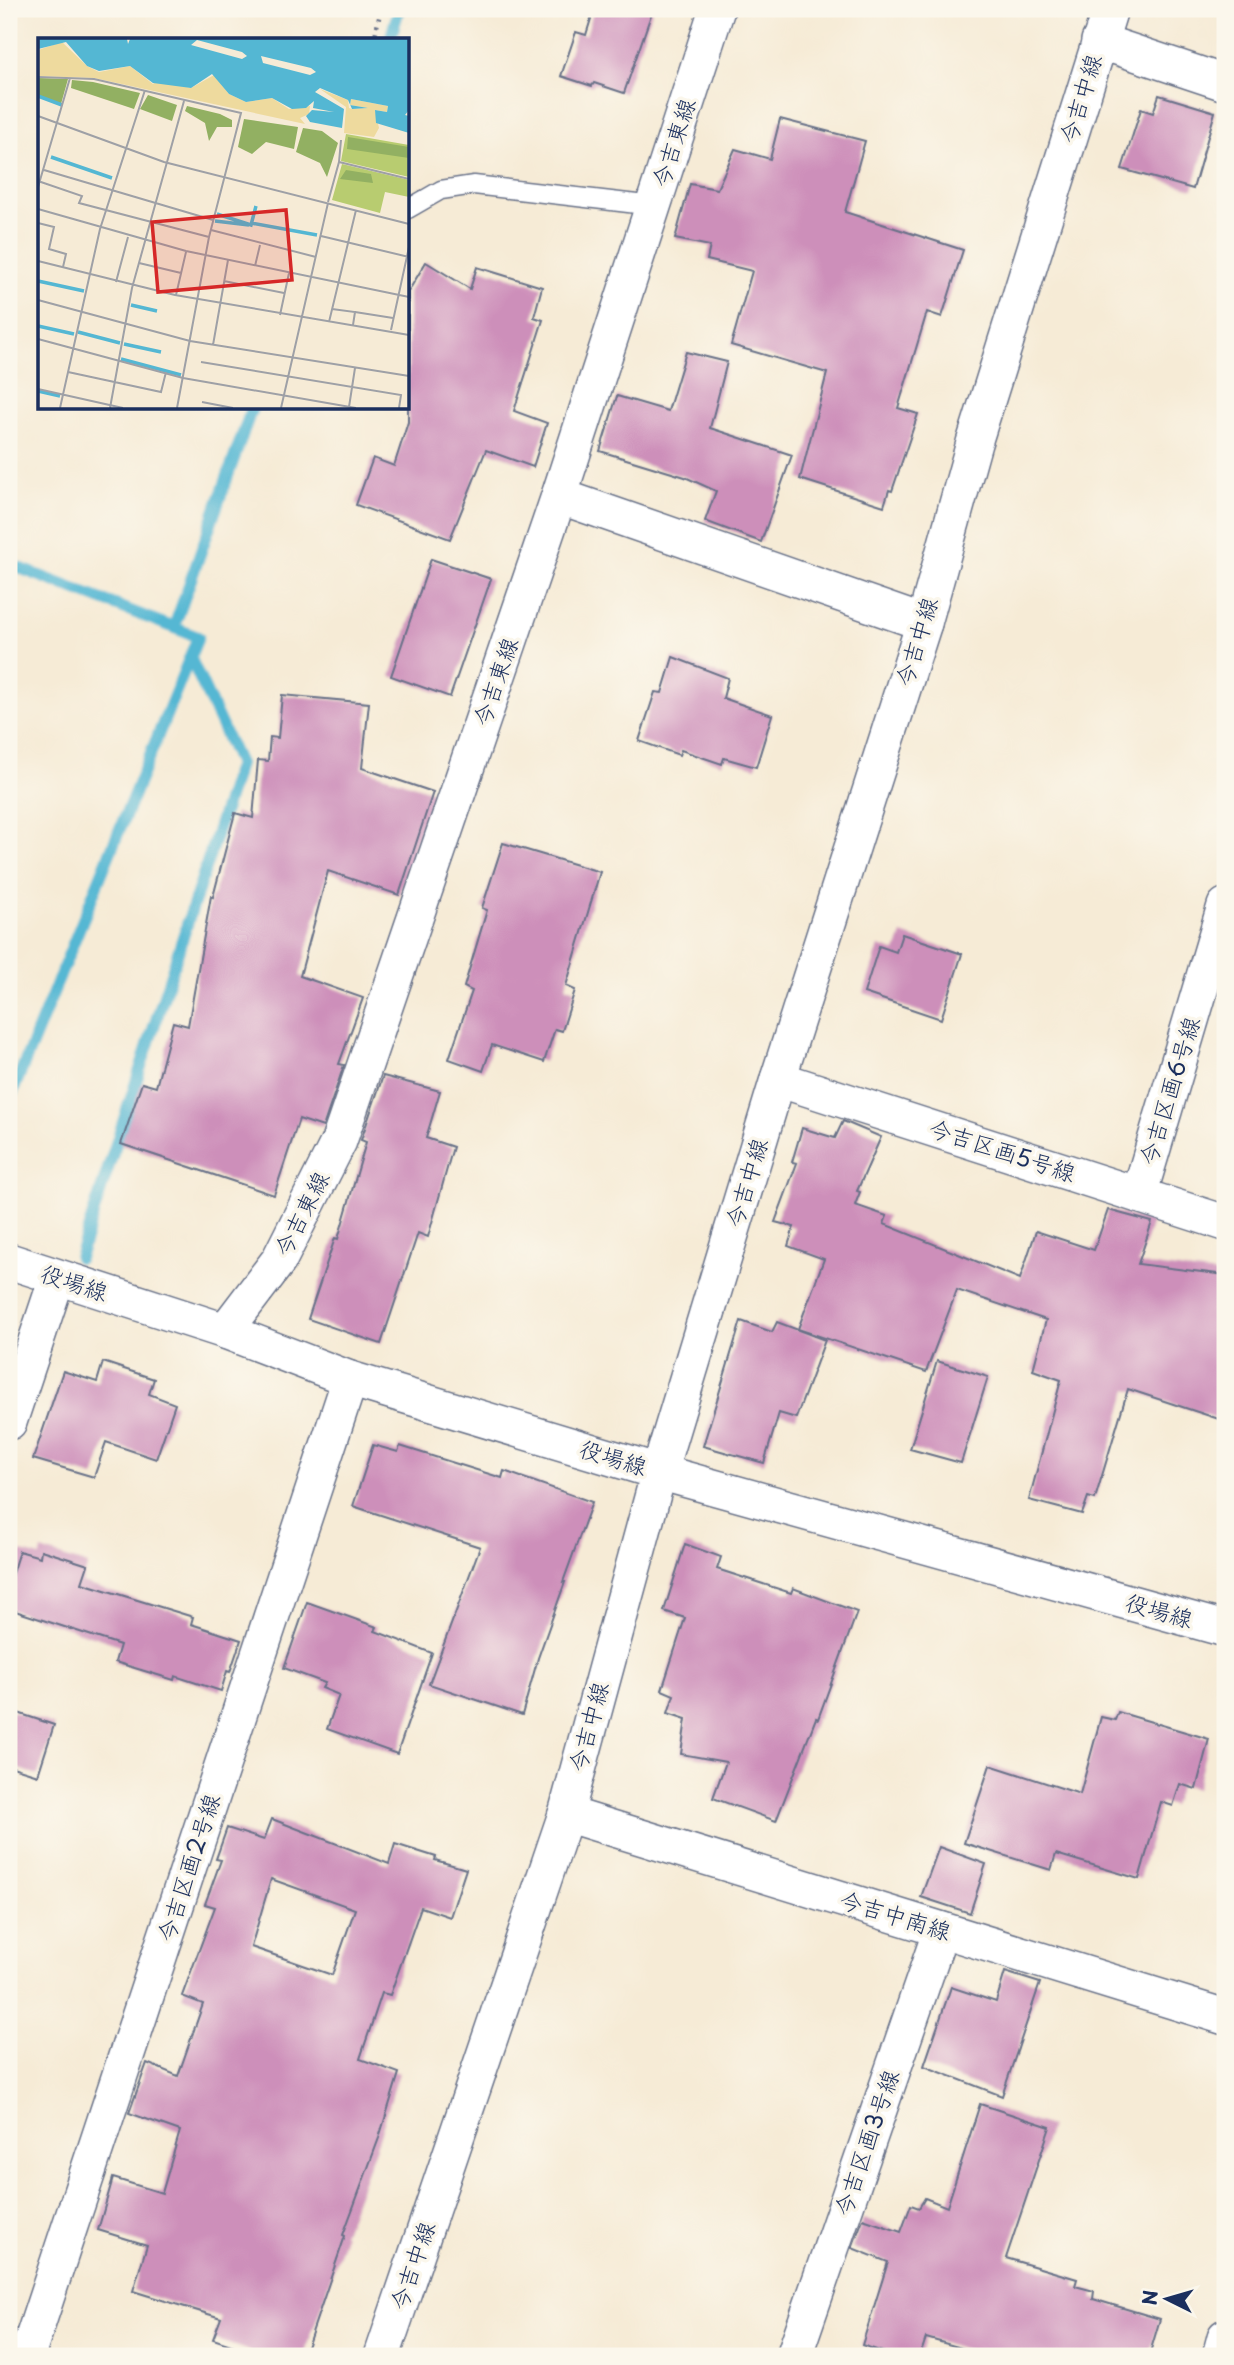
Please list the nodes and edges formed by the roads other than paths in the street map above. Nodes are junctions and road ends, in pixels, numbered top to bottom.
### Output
1 (717, 9) edge
2 (1105, 25) edge
3 (1225, 83) edge
4 (654, 206) junction
5 (410, 208) edge
6 (559, 496) junction
7 (924, 624) junction
8 (1225, 906) edge
9 (778, 1079) junction
10 (1139, 1195) junction
11 (1225, 1223) edge
12 (9, 1261) edge
13 (57, 1278) junction
14 (225, 1331) junction
15 (350, 1379) junction
16 (9, 1422) edge
17 (659, 1472) junction
18 (1225, 1629) edge
19 (566, 1814) junction
20 (941, 1930) junction
21 (1225, 2017) edge
22 (1225, 2337) edge
23 (27, 2356) edge
24 (383, 2356) edge
25 (794, 2356) edge
26 (1220, 2356) edge

1 - 4 street, 今吉東線
2 - 3 street
2 - 7 street, 今吉中線
4 - 5 lane
4 - 6 street, 今吉東線
6 - 7 street
6 - 14 street, 今吉東線
7 - 9 street, 今吉中線
8 - 10 street, 今吉区画6号線
9 - 10 street, 今吉区画5号線
9 - 17 street, 今吉中線
10 - 11 street, 今吉区画5号線
12 - 13 street, 役場線
13 - 14 street, 役場線
13 - 16 street
14 - 15 street, 役場線
15 - 17 street, 役場線
15 - 23 street, 今吉区画2号線
17 - 18 street, 役場線
17 - 19 street, 今吉中線
19 - 20 street, 今吉中南線
19 - 24 street, 今吉中線
20 - 21 street, 今吉中南線
20 - 25 street, 今吉区画3号線
22 - 26 street

